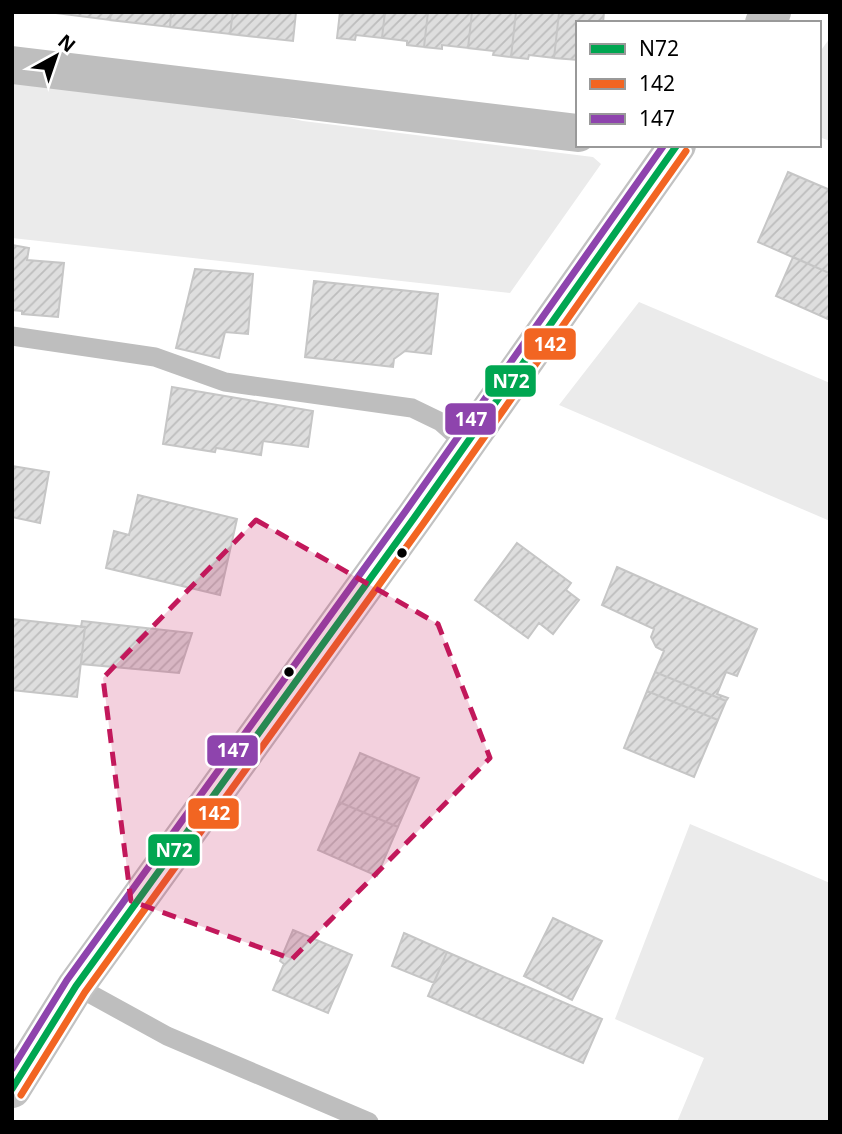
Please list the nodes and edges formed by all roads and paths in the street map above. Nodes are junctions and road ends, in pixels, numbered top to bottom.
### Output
1 (12, 65) edge
2 (576, 133) edge
3 (676, 147) edge
4 (12, 336) edge
5 (466, 444) junction
6 (76, 986) junction
7 (12, 1089) edge
8 (369, 1122) edge

1 - 2 street
3 - 5 street
4 - 5 lane
5 - 6 street
6 - 7 street
6 - 8 lane

